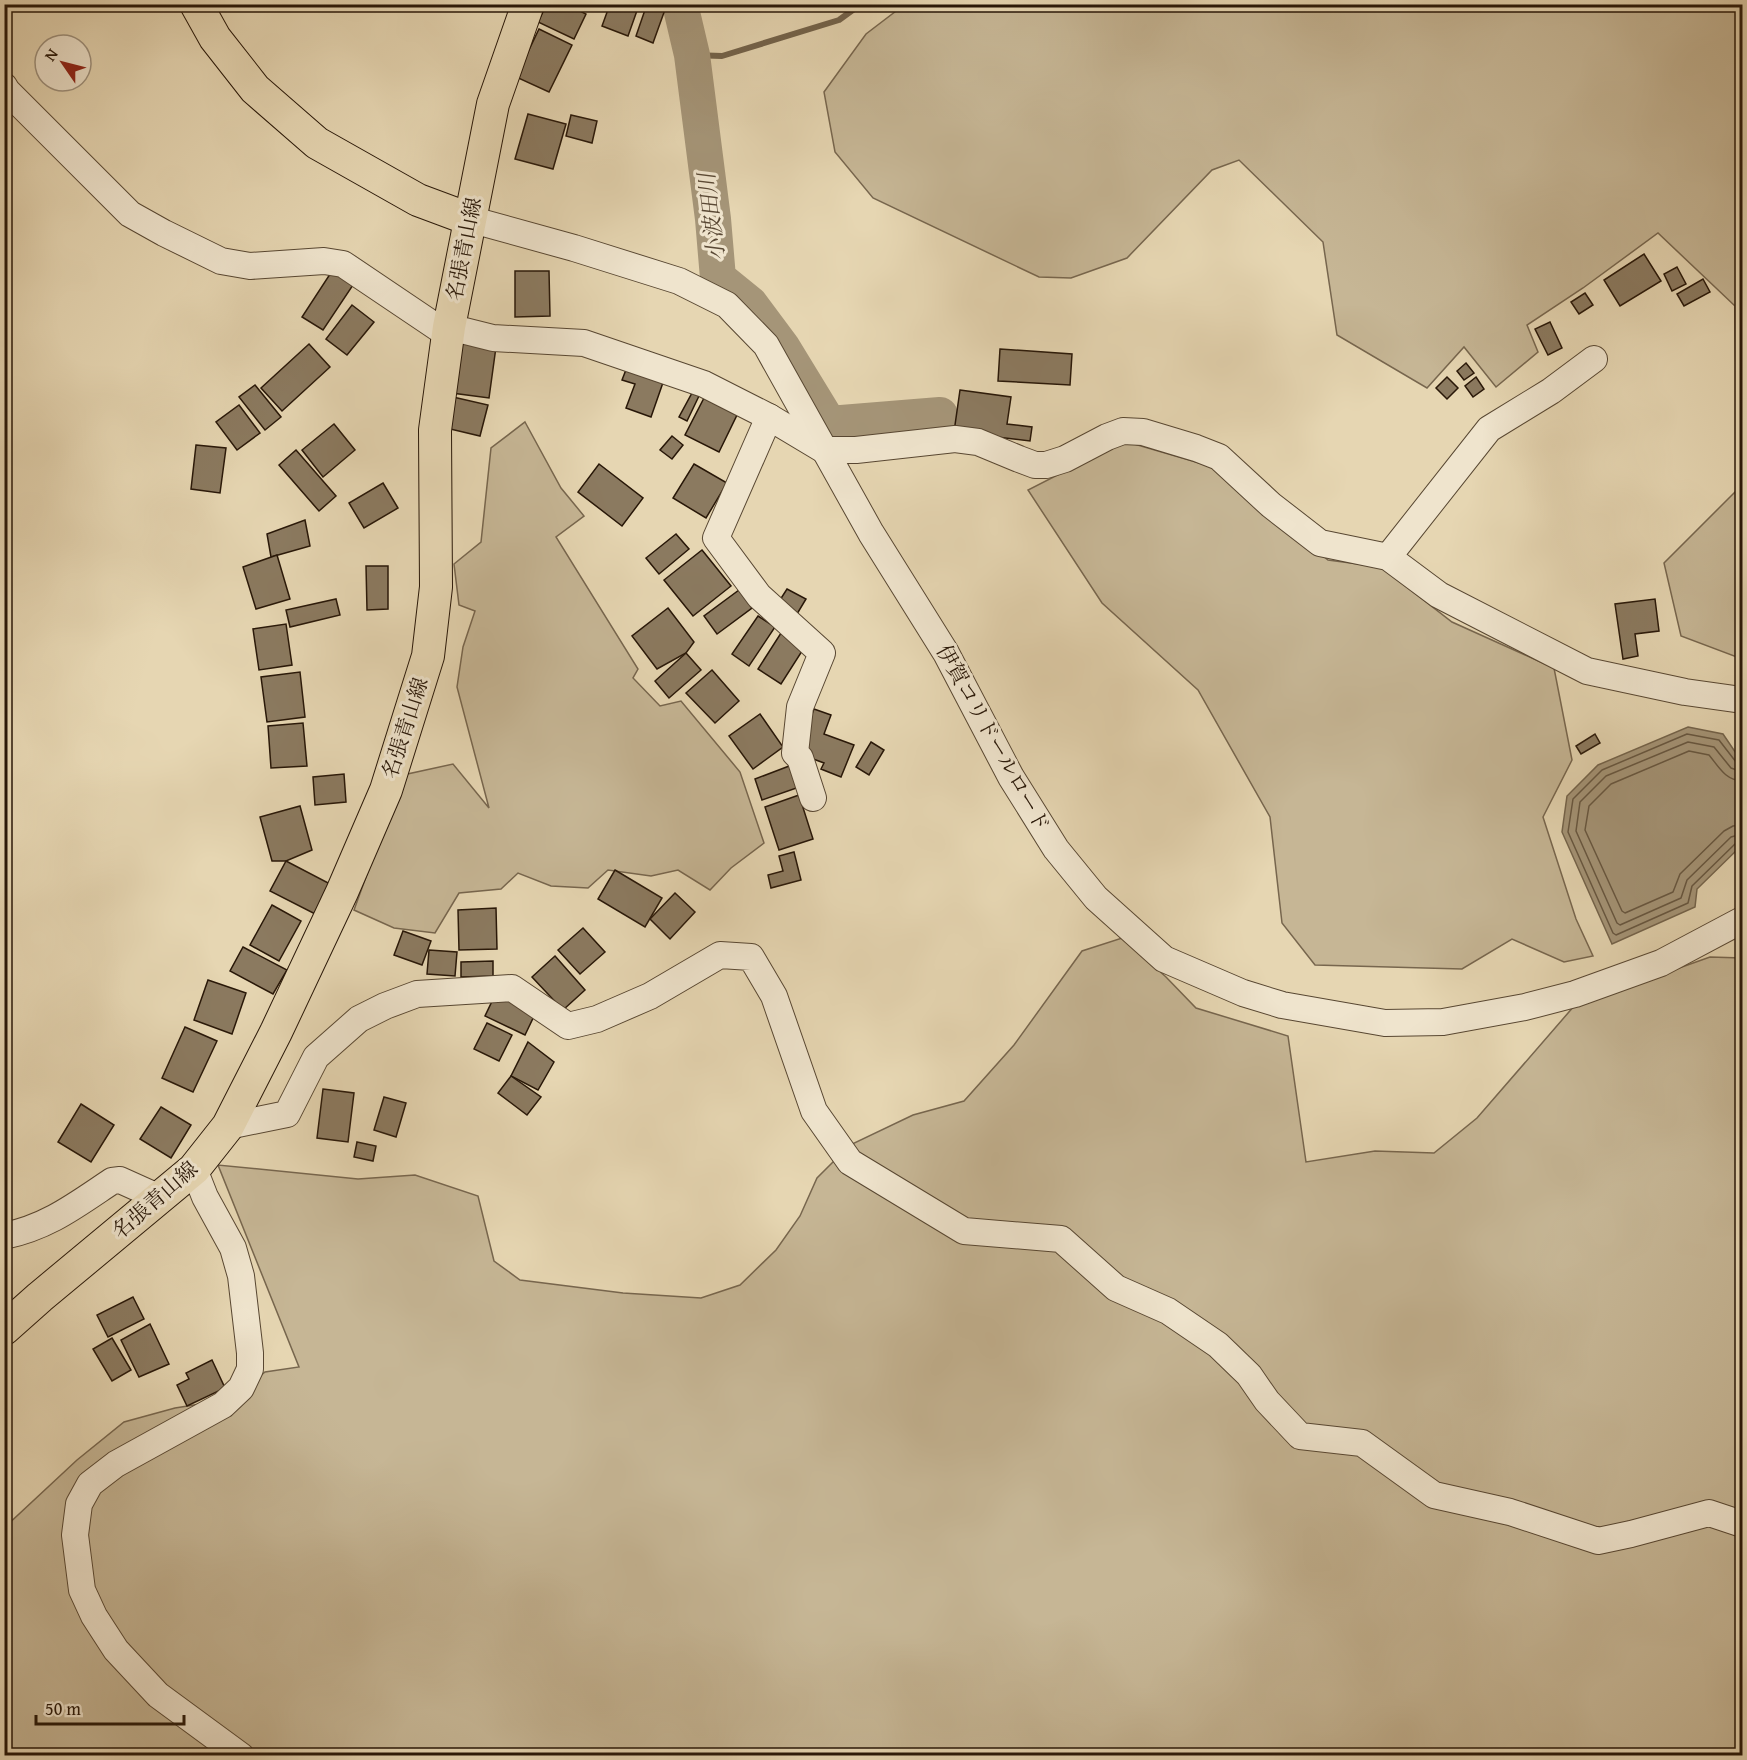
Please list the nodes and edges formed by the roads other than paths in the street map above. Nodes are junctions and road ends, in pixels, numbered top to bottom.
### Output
1 (196, 4) edge
2 (528, 4) edge
3 (4, 86) edge
4 (469, 219) junction
5 (449, 327) junction
6 (1594, 359) dead end
7 (770, 417) junction
8 (824, 450) junction
9 (1388, 557) junction
10 (1743, 700) edge
11 (813, 798) dead end
12 (1743, 920) edge
13 (228, 1126) junction
14 (194, 1169) junction
15 (159, 1198) junction
16 (4, 1236) edge
17 (4, 1329) edge
18 (1743, 1524) edge
19 (241, 1755) edge

1 - 4 main road
2 - 4 main road, 名張青山線
3 - 5 street
4 - 5 main road, 名張青山線
4 - 8 street, 伊賀コリドールロード
5 - 7 street
5 - 13 main road, 名張青山線
6 - 9 street
7 - 8 street
7 - 11 street
8 - 9 street
8 - 12 street, 伊賀コリドールロード
9 - 10 street
13 - 14 main road, 名張青山線
13 - 18 street
14 - 15 main road, 名張青山線
14 - 19 street
15 - 16 street
15 - 17 main road, 名張青山線

